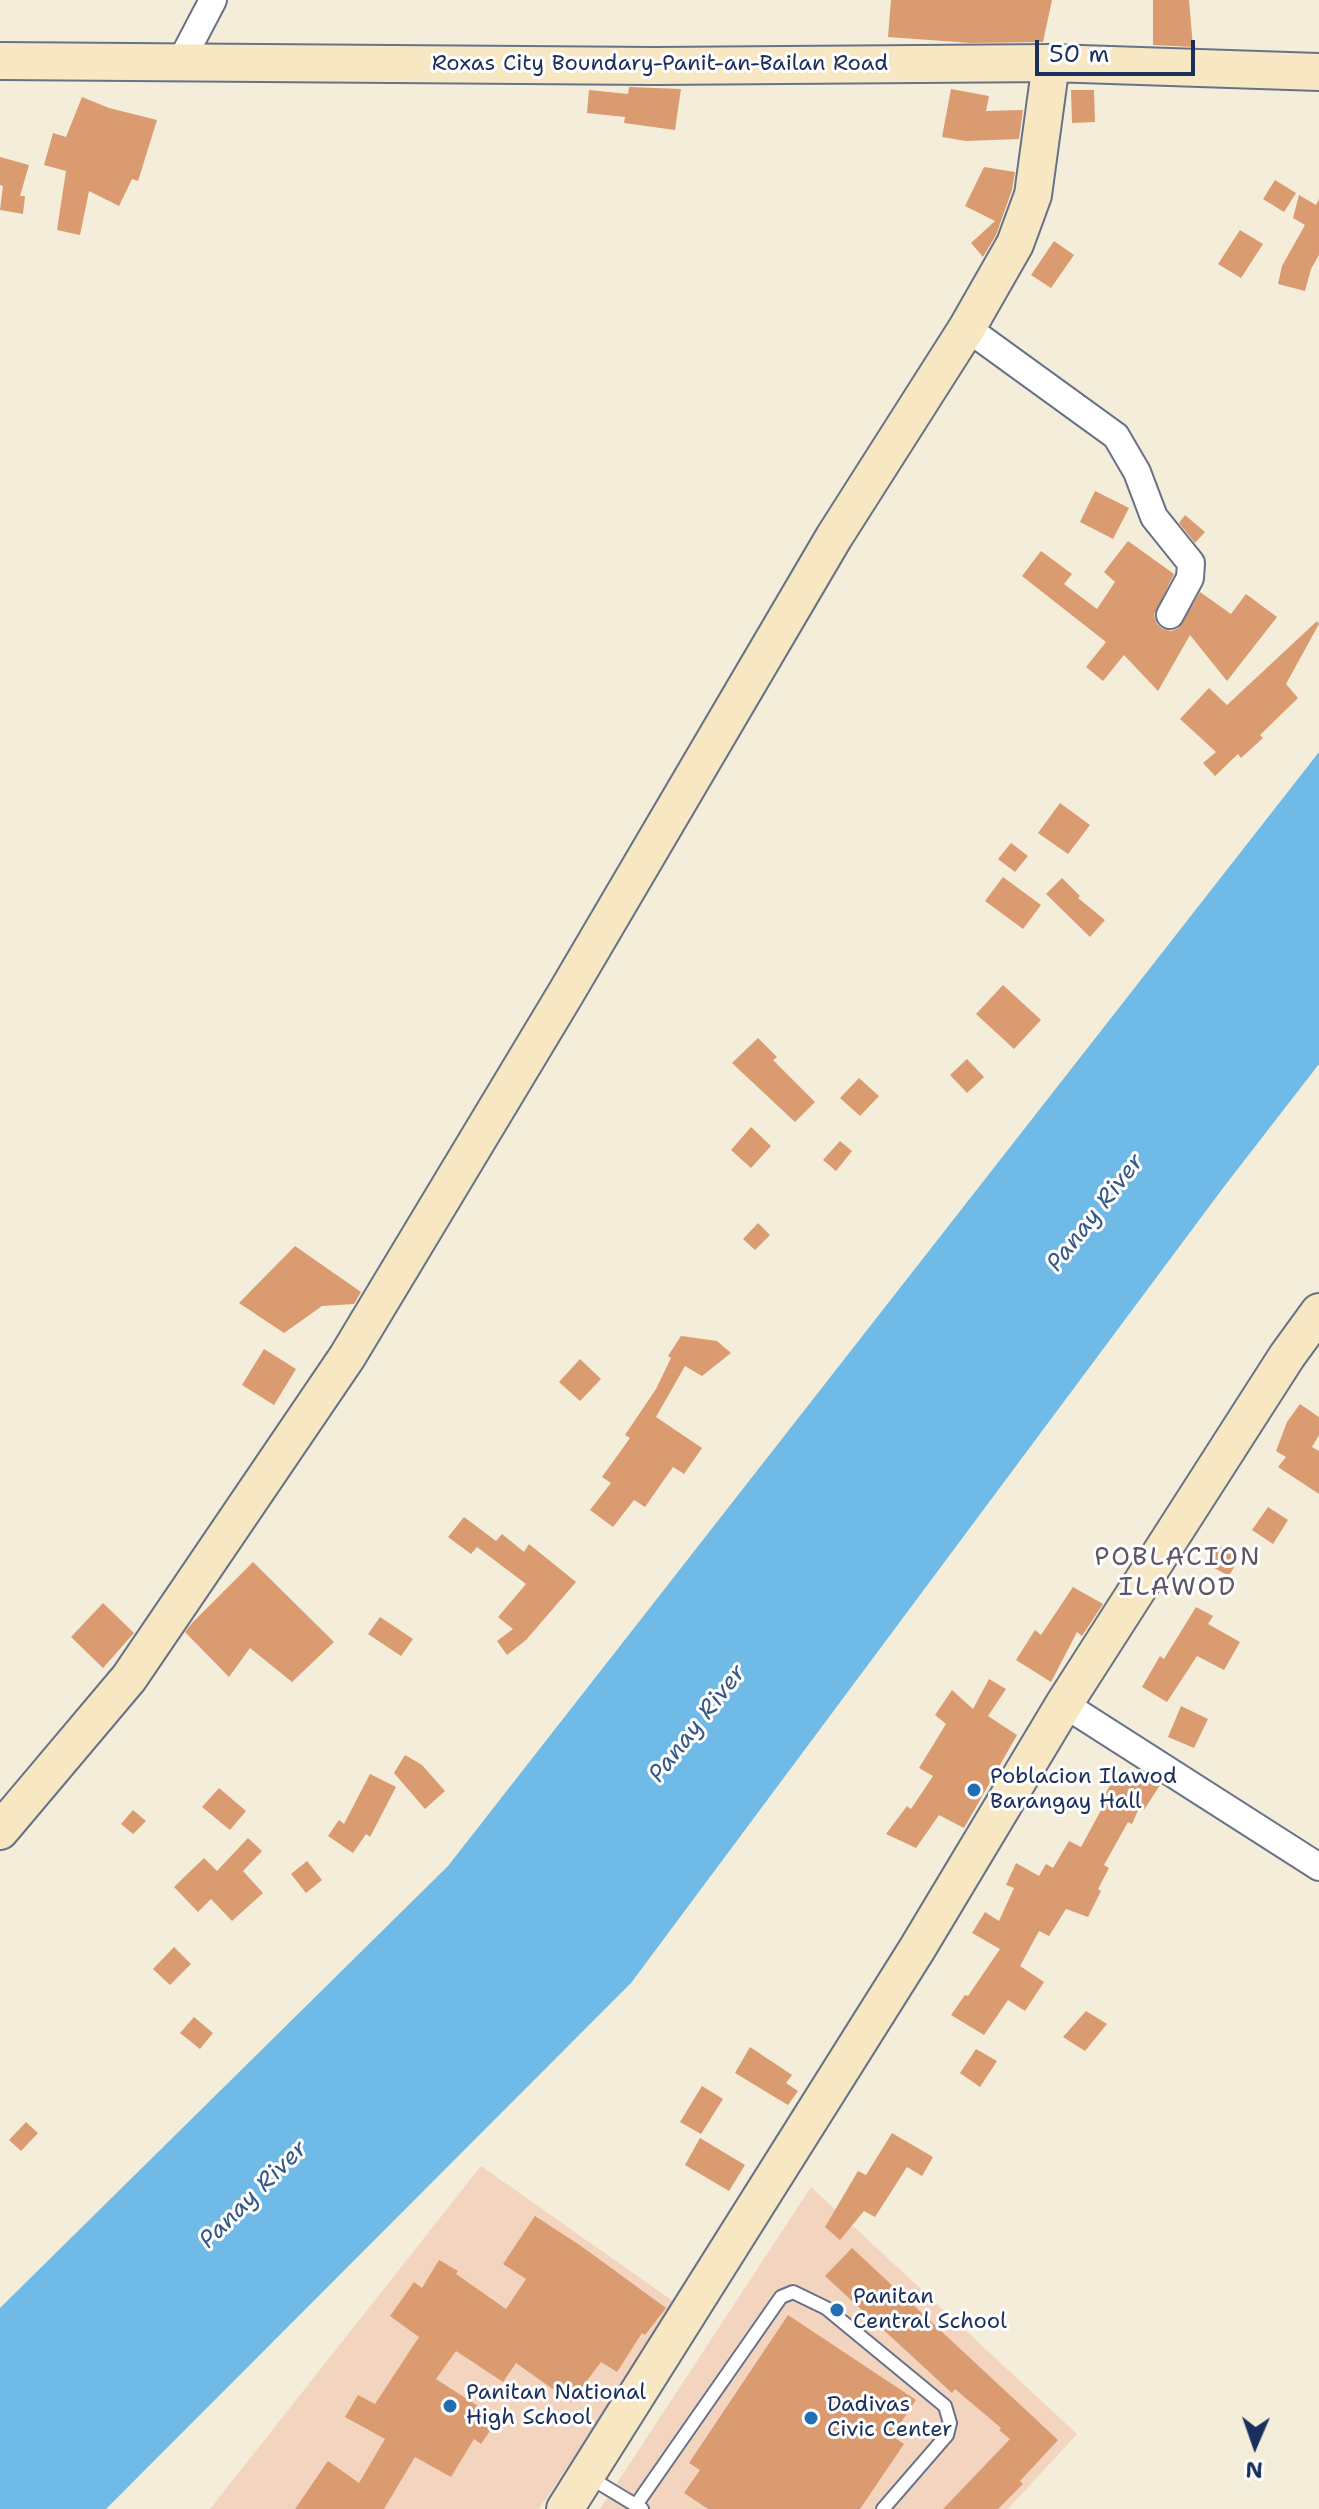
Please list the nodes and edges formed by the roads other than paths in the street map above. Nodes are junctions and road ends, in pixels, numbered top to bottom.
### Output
1 (213, 0) edge
2 (0, 61) edge
3 (180, 63) junction
4 (1051, 63) junction
5 (1312, 64) edge
6 (967, 328) junction
7 (1170, 615) dead end
8 (1319, 1312) edge
9 (1064, 1704) junction
10 (0, 1831) edge
11 (1319, 1867) edge
12 (586, 2475) junction
13 (639, 2507) edge
14 (565, 2509) edge
15 (883, 2509) edge

1 - 3 street
2 - 3 main road, Roxas City Boundary-Panit-an-Bailan Road
3 - 4 main road, Roxas City Boundary-Panit-an-Bailan Road
4 - 5 main road, Roxas City Boundary-Panit-an-Bailan Road
4 - 6 main road
6 - 7 street
6 - 10 main road
8 - 9 main road
9 - 11 street
9 - 12 main road
12 - 13 lane
12 - 14 main road
13 - 15 lane

